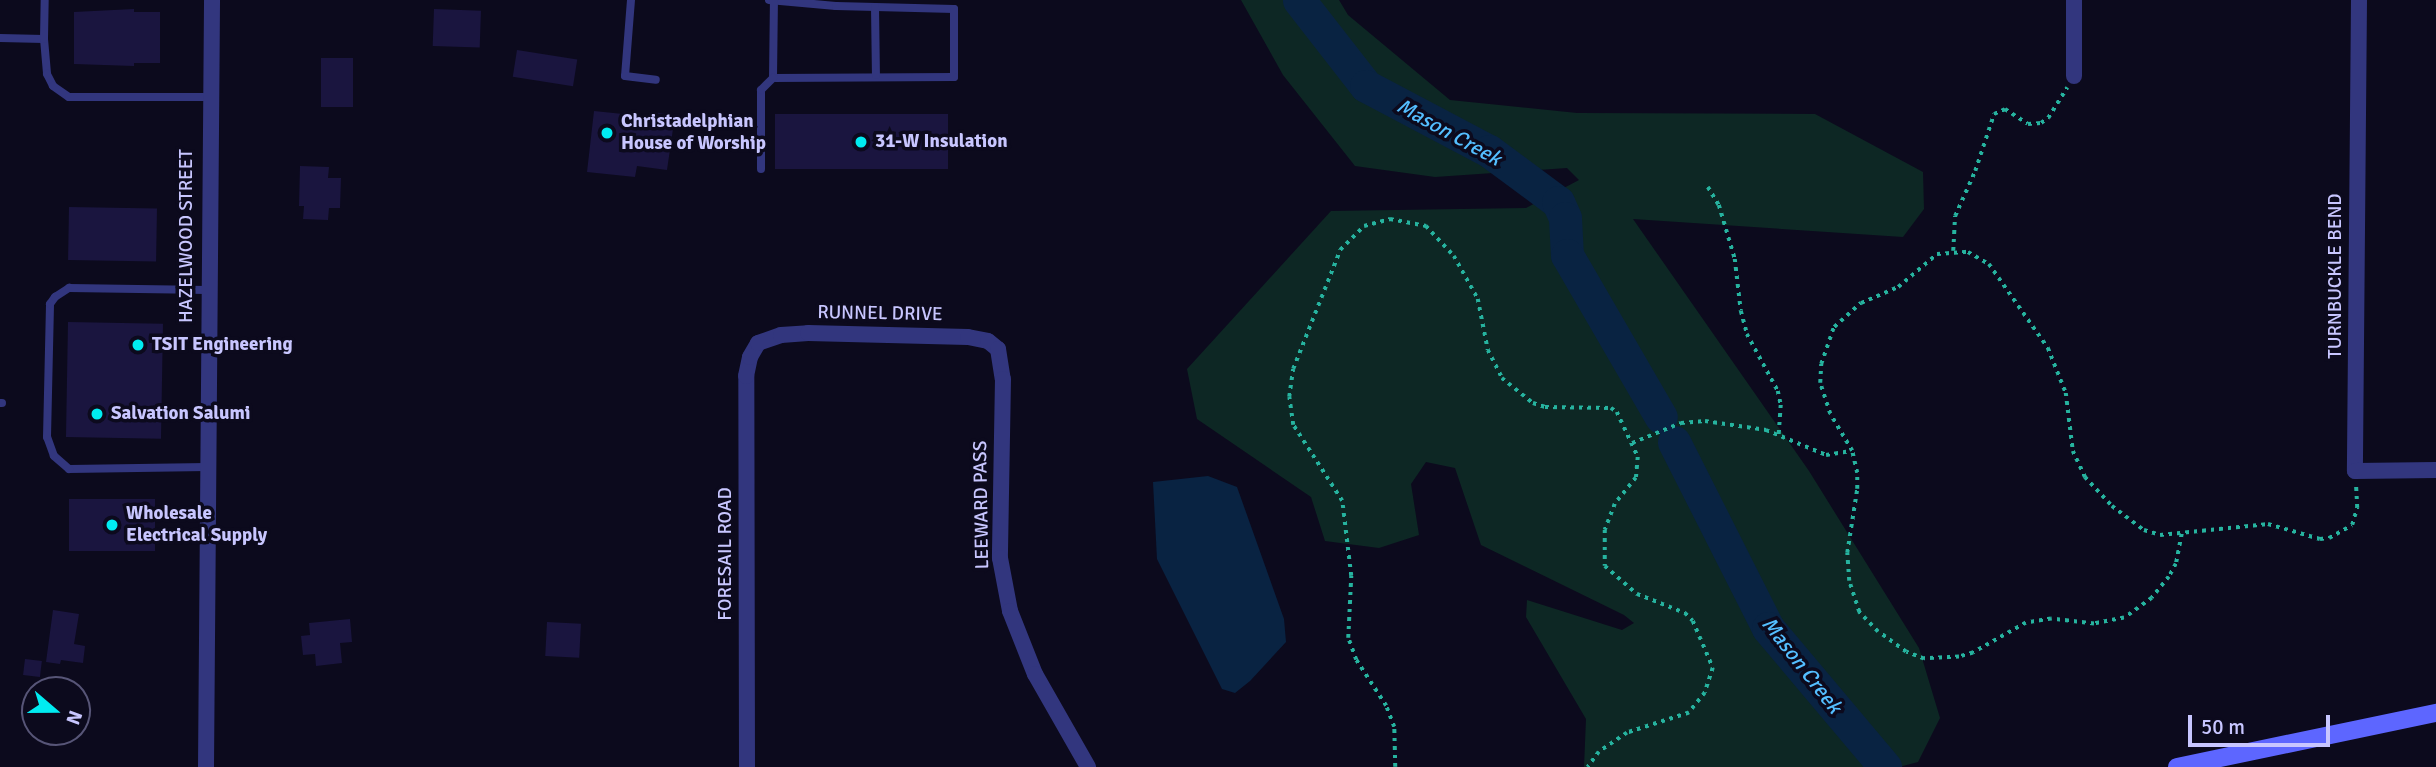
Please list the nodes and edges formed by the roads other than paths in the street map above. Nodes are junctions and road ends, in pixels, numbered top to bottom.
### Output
1 (45, 0) edge
2 (212, 0) edge
3 (631, 0) edge
4 (772, 0) edge
5 (2074, 0) edge
6 (2359, 0) edge
7 (875, 7) junction
8 (0, 38) edge
9 (44, 39) junction
10 (876, 75) junction
11 (2074, 76) road end
12 (773, 78) junction
13 (656, 80) dead end
14 (210, 97) junction
15 (761, 169) dead end
16 (208, 290) junction
17 (758, 343) joint
18 (998, 349) joint
19 (207, 467) junction
20 (2436, 470) edge
21 (2436, 713) edge
22 (205, 767) edge
23 (747, 767) edge
24 (1088, 767) edge
25 (2178, 767) edge

1 - 9 lane
2 - 14 street, HAZELWOOD STREET
3 - 13 lane
4 - 7 lane
4 - 12 lane
5 - 11 street
6 - 20 street, TURNBUCKLE BEND
7 - 10 lane
7 - 10 lane
8 - 9 lane
9 - 14 lane
10 - 12 lane
12 - 15 lane
14 - 16 street, HAZELWOOD STREET
16 - 19 street, HAZELWOOD STREET
16 - 19 lane
17 - 18 street, RUNNEL DRIVE
17 - 23 street, FORESAIL ROAD
18 - 24 street, LEEWARD PASS
19 - 22 street, HAZELWOOD STREET
21 - 25 street

